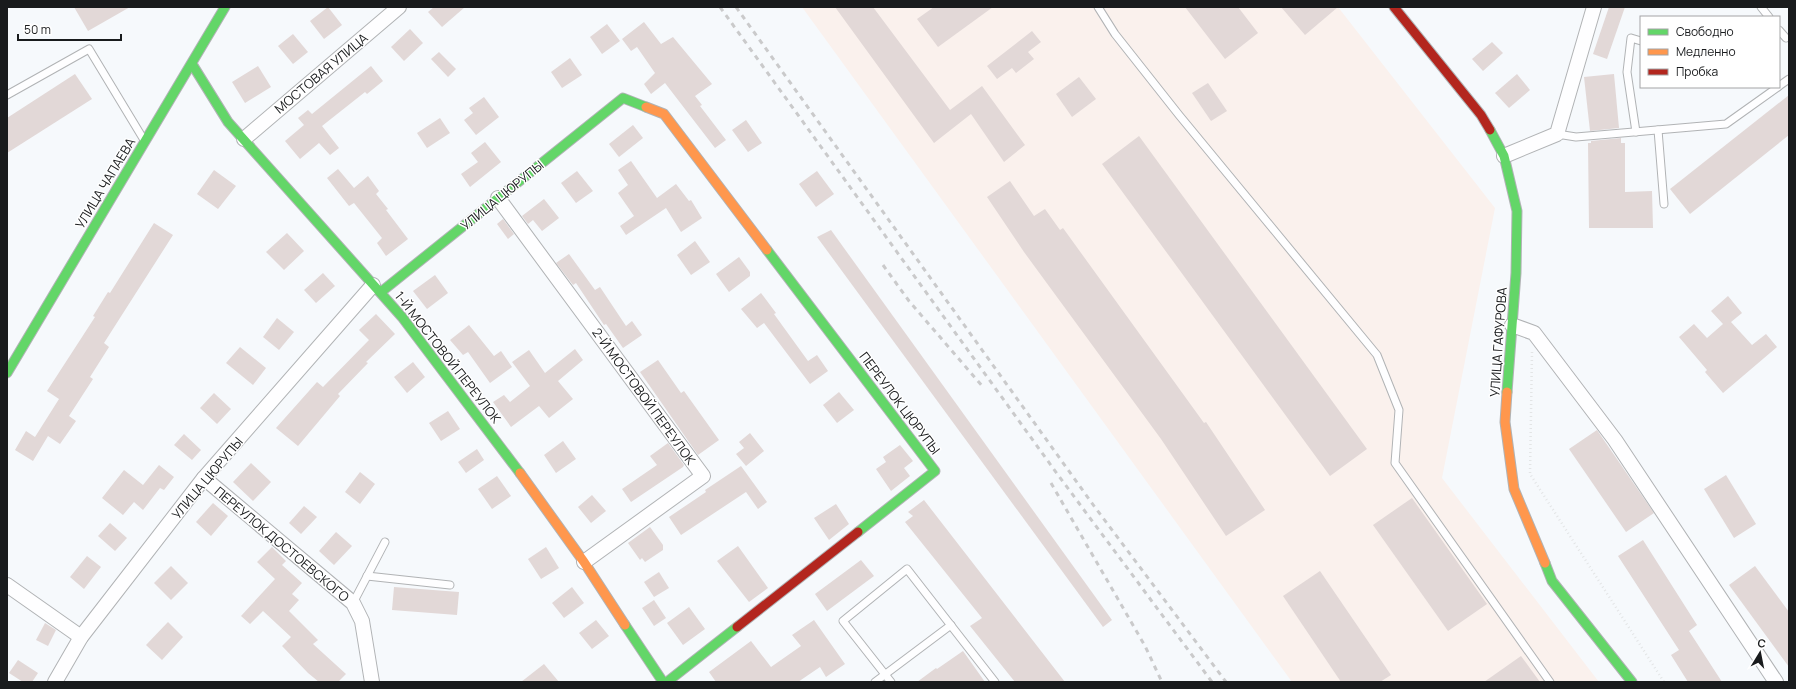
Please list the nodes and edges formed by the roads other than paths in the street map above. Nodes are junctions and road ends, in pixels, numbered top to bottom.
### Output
1 (225, 7) edge
2 (399, 7) edge
3 (1098, 7) edge
4 (1394, 7) edge
5 (1594, 7) edge
6 (1761, 7) edge
7 (1768, 16) edge
8 (1780, 31) edge
9 (1786, 38) dead end
10 (1640, 41) edge
11 (192, 64) junction
12 (1789, 79) edge
13 (1780, 86) edge
14 (1766, 88) edge
15 (1778, 88) edge
16 (1770, 93) junction
17 (7, 95) edge
18 (623, 98) joint
19 (1658, 130) junction
20 (1636, 132) junction
21 (1557, 134) junction
22 (244, 139) junction
23 (145, 142) junction
24 (1504, 156) junction
25 (498, 198) junction
26 (1664, 204) dead end
27 (377, 288) junction
28 (1512, 325) junction
29 (7, 373) edge
30 (204, 478) junction
31 (385, 542) dead end
32 (584, 562) junction
33 (367, 576) junction
34 (7, 585) edge
35 (450, 585) dead end
36 (353, 603) junction
37 (950, 625) junction
38 (80, 637) junction
39 (885, 674) junction
40 (55, 682) edge
41 (372, 682) edge
42 (663, 682) edge
43 (667, 682) edge
44 (875, 682) edge
45 (891, 682) edge
46 (995, 682) edge
47 (1550, 682) edge
48 (1632, 682) edge
49 (1776, 682) edge

1 - 11 street, УЛИЦА ЧАПАЕВА
2 - 22 street, МОСТОВАЯ УЛИЦА
3 - 47 lane
4 - 24 street, УЛИЦА ГАФУРОВА
5 - 21 street
6 - 7 lane
8 - 9 lane
10 - 20 lane
11 - 22 street, 1-Й МОСТОВОЙ ПЕРЕУЛОК
11 - 23 street, УЛИЦА ЧАПАЕВА
12 - 13 lane
14 - 16 lane
15 - 16 lane
16 - 19 lane
17 - 23 lane
18 - 25 street, УЛИЦА ЦЮРУПЫ
18 - 43 street, ПЕРЕУЛОК ЦЮРУПЫ
19 - 20 lane
19 - 26 lane
20 - 21 lane
21 - 24 street
22 - 27 street, 1-Й МОСТОВОЙ ПЕРЕУЛОК
23 - 29 street, УЛИЦА ЧАПАЕВА
24 - 28 street, УЛИЦА ГАФУРОВА
25 - 27 street, УЛИЦА ЦЮРУПЫ
25 - 32 street, 2-Й МОСТОВОЙ ПЕРЕУЛОК
27 - 30 street, УЛИЦА ЦЮРУПЫ
27 - 32 street, 1-Й МОСТОВОЙ ПЕРЕУЛОК
28 - 48 street, УЛИЦА ГАФУРОВА
28 - 49 street
30 - 36 street, ПЕРЕУЛОК ДОСТОЕВСКОГО
30 - 38 street, УЛИЦА ЦЮРУПЫ
31 - 33 lane
32 - 42 street, 1-Й МОСТОВОЙ ПЕРЕУЛОК
33 - 35 lane
33 - 36 lane
34 - 38 street
36 - 41 street, ПЕРЕУЛОК ДОСТОЕВСКОГО
37 - 39 lane
37 - 39 lane
37 - 46 lane
38 - 40 street, УЛИЦА ЦЮРУПЫ
39 - 44 lane
39 - 45 lane

